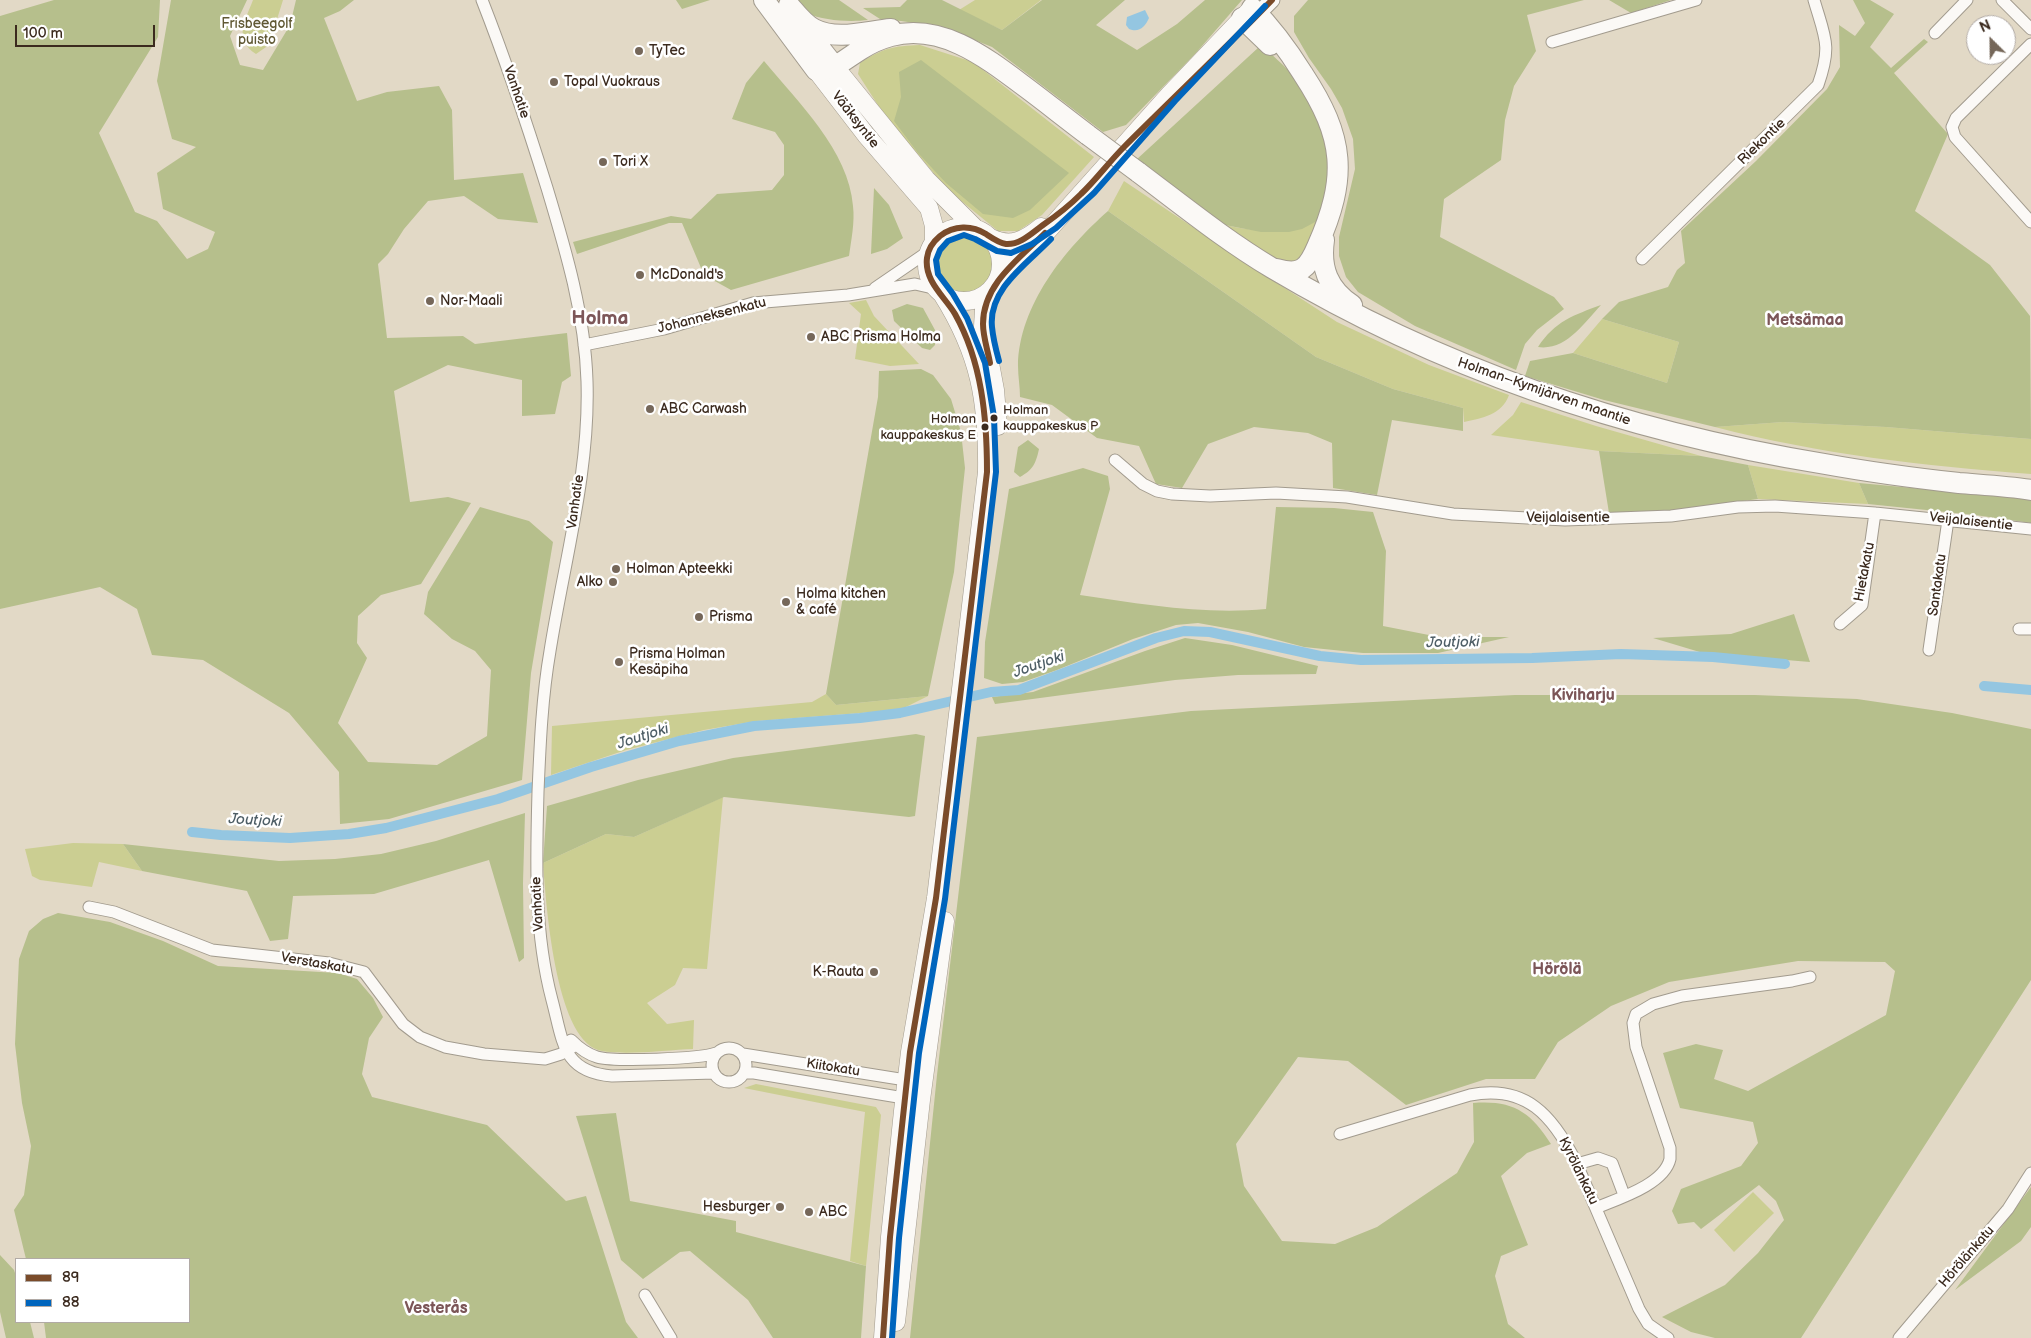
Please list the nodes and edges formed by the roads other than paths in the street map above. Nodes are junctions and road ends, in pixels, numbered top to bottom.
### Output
1 (482, 0) edge
2 (764, 0) edge
3 (1696, 0) edge
4 (1814, 0) edge
5 (1967, 0) edge
6 (2009, 2) edge
7 (786, 3) edge
8 (1255, 11) edge
9 (2031, 28) edge
10 (918, 32) junction
11 (1935, 33) dead end
12 (1552, 42) dead end
13 (2031, 44) edge
14 (826, 68) junction
15 (1074, 201) junction
16 (2031, 222) edge
17 (976, 228) junction
18 (1325, 228) junction
19 (991, 238) junction
20 (931, 247) junction
21 (1642, 259) dead end
22 (1270, 267) junction
23 (994, 285) junction
24 (872, 291) junction
25 (939, 292) junction
26 (1402, 338) junction
27 (584, 345) junction
28 (1115, 460) dead end
29 (2031, 488) edge
30 (1875, 513) junction
31 (1948, 520) junction
32 (2031, 529) edge
33 (1840, 624) dead end
34 (1929, 650) dead end
35 (966, 679) junction
36 (89, 907) dead end
37 (1810, 976) dead end
38 (571, 1048) junction
39 (716, 1053) junction
40 (743, 1054) junction
41 (714, 1073) junction
42 (744, 1073) junction
43 (915, 1081) junction
44 (912, 1099) junction
45 (1340, 1134) dead end
46 (1577, 1164) junction
47 (2031, 1173) edge
48 (1624, 1195) junction
49 (1596, 1208) junction
50 (645, 1295) dead end
51 (671, 1338) edge
52 (883, 1338) edge
53 (895, 1338) edge
54 (1668, 1338) edge
55 (1899, 1338) edge

1 - 27 street, Vanhatie
2 - 14 highway, Vääksyntie
3 - 12 street
4 - 21 street, Riekontie
5 - 11 street
6 - 9 street
7 - 10 highway
7 - 14 highway, Vääksyntie
8 - 15 main road
8 - 18 highway
10 - 14 highway, Holman–Kymijärven maantie
10 - 22 highway, Holman–Kymijärven maantie, bridge
13 - 16 street
14 - 17 main road, Vääksyntie
14 - 20 main road, Vääksyntie
15 - 19 main road
15 - 23 main road
17 - 19 main road
17 - 20 main road
18 - 22 highway
18 - 26 highway
19 - 23 main road
20 - 24 street, Johanneksenkatu
20 - 25 main road
22 - 26 highway, Holman–Kymijärven maantie
23 - 25 main road
23 - 35 main road
24 - 25 street, Johanneksenkatu
24 - 27 street, Johanneksenkatu
25 - 35 main road
26 - 29 highway, Holman–Kymijärven maantie
27 - 38 street, Vanhatie
28 - 30 street, Veijalaisentie
30 - 31 street, Veijalaisentie
30 - 33 street, Hietakatu
31 - 32 street, Veijalaisentie
31 - 34 street, Santakatu
35 - 43 main road
36 - 38 street, Verstaskatu
37 - 48 street
38 - 39 street
38 - 41 street
39 - 40 street
39 - 41 street
40 - 42 street
40 - 43 street, Kiitokatu
41 - 42 street
42 - 44 street, Kiitokatu
43 - 44 main road
44 - 52 main road
44 - 53 main road
45 - 46 street, Kyrölänkatu
46 - 48 street
46 - 49 street, Kyrölänkatu
47 - 55 street, Hörölänkatu
48 - 49 street
49 - 54 street, Kyrölänkatu
50 - 51 street

